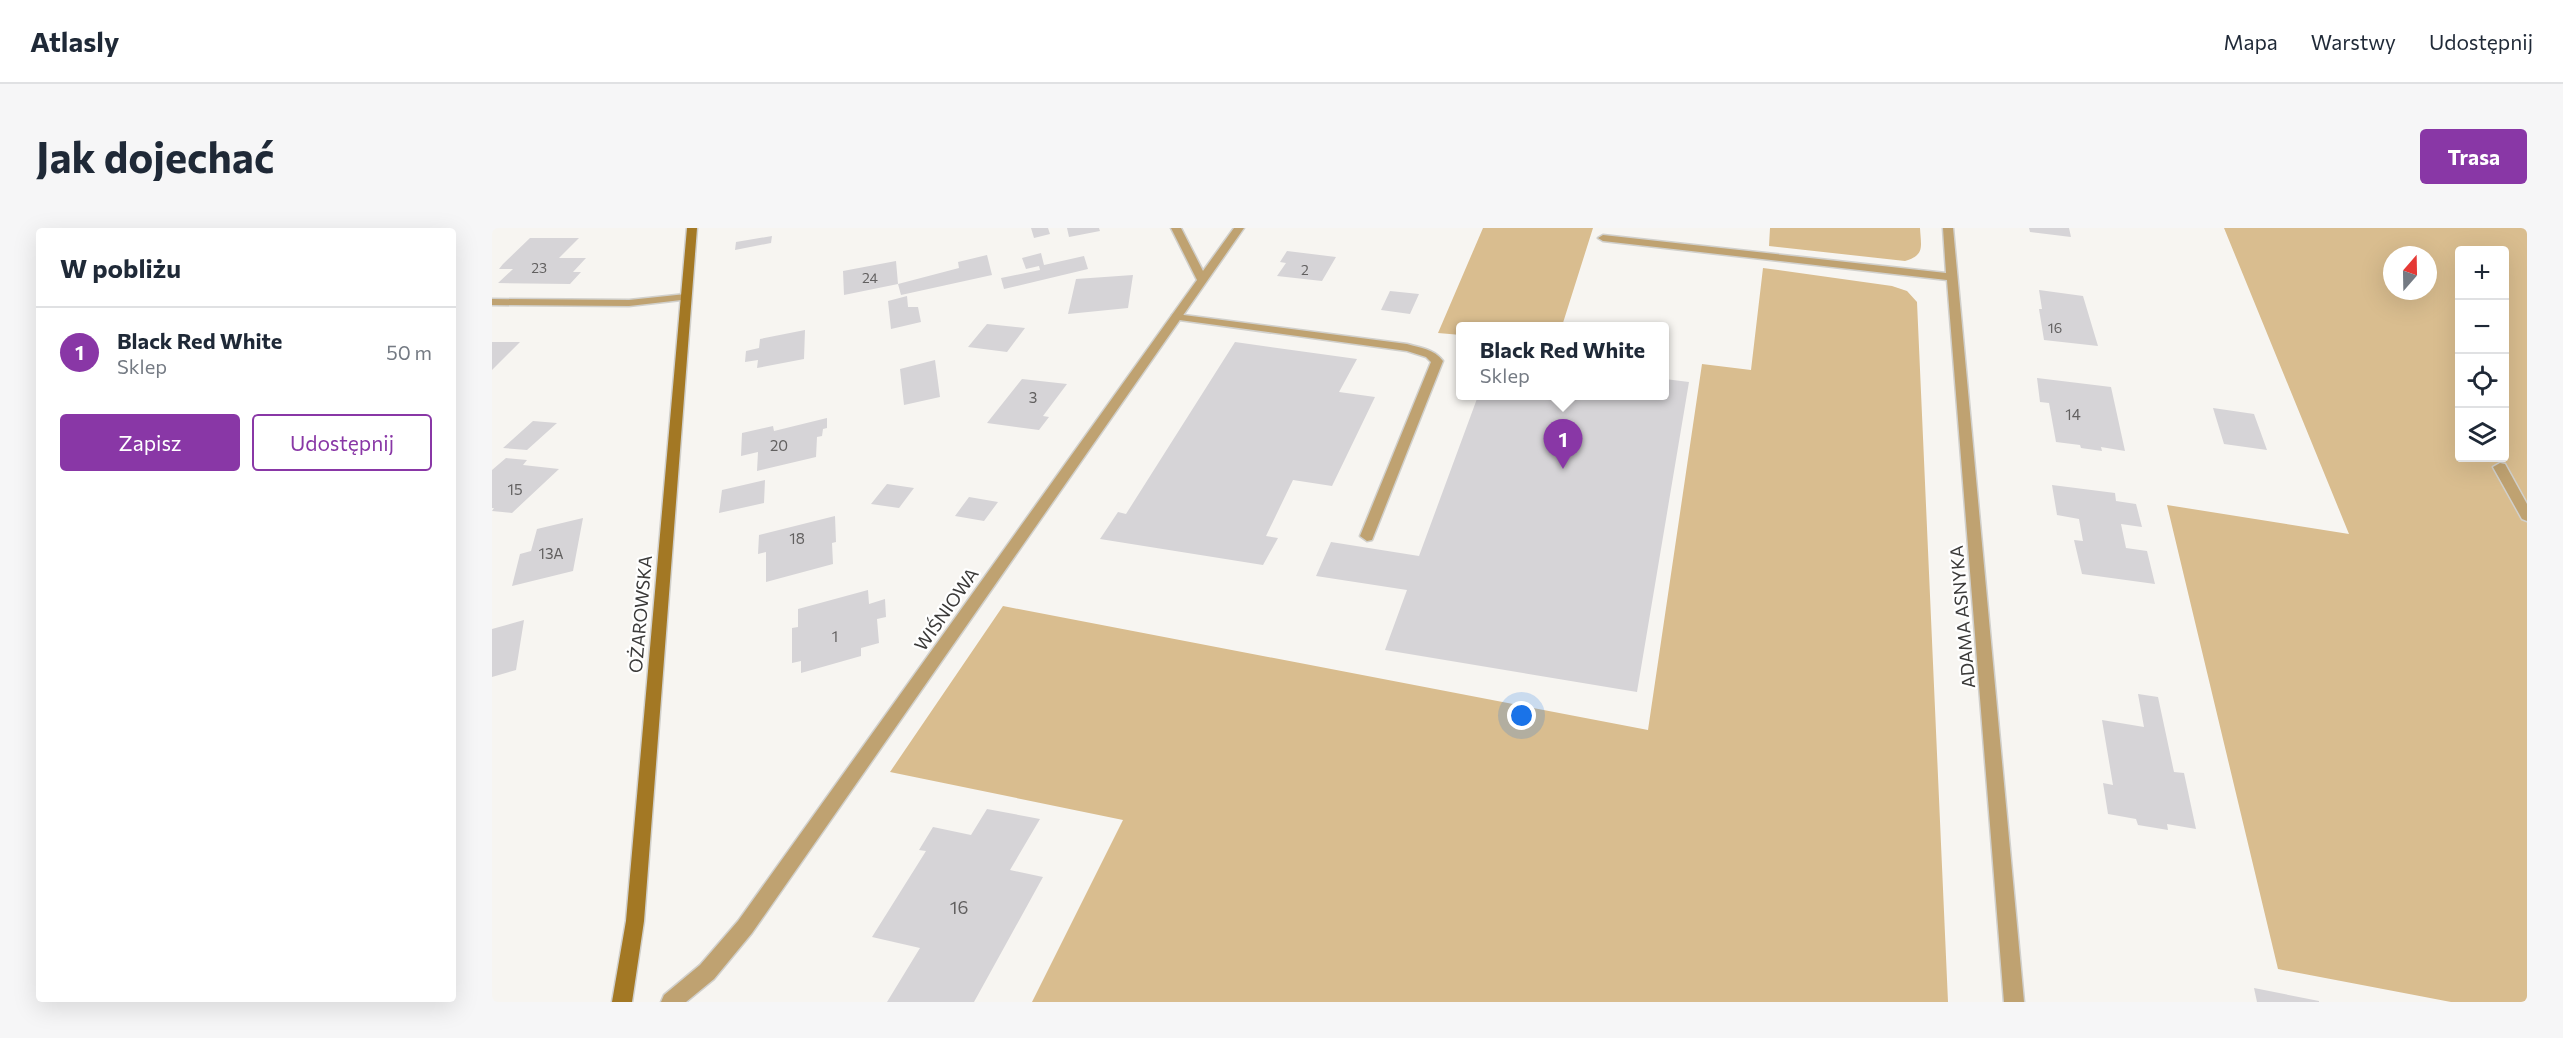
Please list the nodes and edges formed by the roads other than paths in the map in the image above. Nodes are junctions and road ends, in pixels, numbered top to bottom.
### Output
1 (692, 228) edge
2 (1176, 228) edge
3 (1239, 228) edge
4 (1948, 228) edge
5 (1603, 238) dead end
6 (1952, 277) junction
7 (1202, 280) junction
8 (686, 297) junction
9 (492, 302) edge
10 (1176, 317) junction
11 (2500, 467) dead end
12 (2527, 516) edge
13 (1368, 536) dead end
14 (622, 1002) edge
15 (671, 1002) edge
16 (2014, 1002) edge

1 - 8 street, OŻAROWSKA
2 - 7 street
3 - 7 street, WIŚNIOWA
4 - 6 street, ADAMA ASNYKA
5 - 6 street
6 - 16 street, ADAMA ASNYKA
7 - 10 street, WIŚNIOWA
8 - 9 street
8 - 14 street, OŻAROWSKA
10 - 13 street
10 - 15 street, WIŚNIOWA
11 - 12 street

